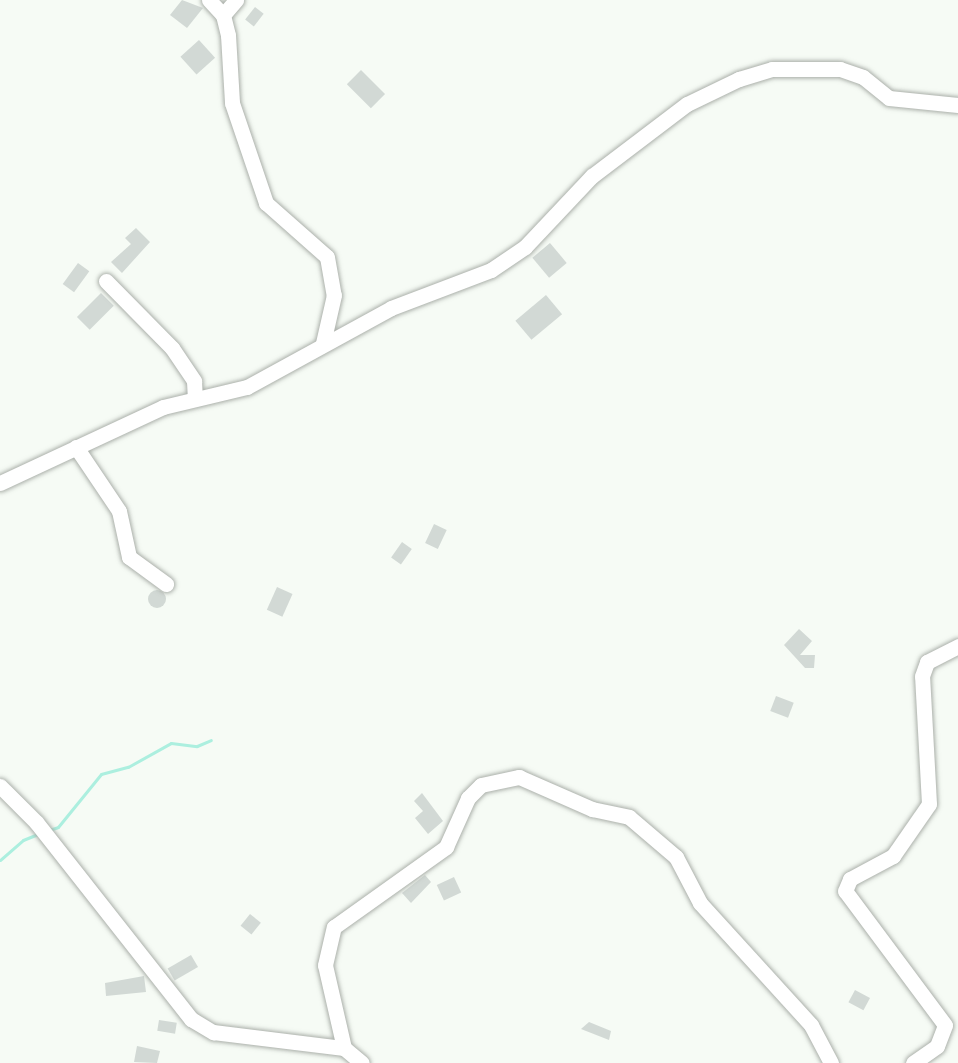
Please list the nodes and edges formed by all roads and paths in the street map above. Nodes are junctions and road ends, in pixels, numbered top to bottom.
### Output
1 (209, 0) edge
2 (236, 0) edge
3 (223, 15) junction
4 (958, 105) edge
5 (106, 281) dead end
6 (323, 343) junction
7 (195, 398) junction
8 (76, 447) junction
9 (2, 476) edge
10 (166, 584) dead end
11 (958, 646) edge
12 (0, 786) edge
13 (344, 1048) junction
14 (362, 1063) edge
15 (831, 1063) edge
16 (913, 1063) edge

1 - 3 street
2 - 3 street
3 - 6 street
4 - 6 street
5 - 7 street
6 - 7 street
7 - 8 street
8 - 9 street
8 - 10 street
11 - 16 street
12 - 13 street
13 - 14 street
13 - 15 street

